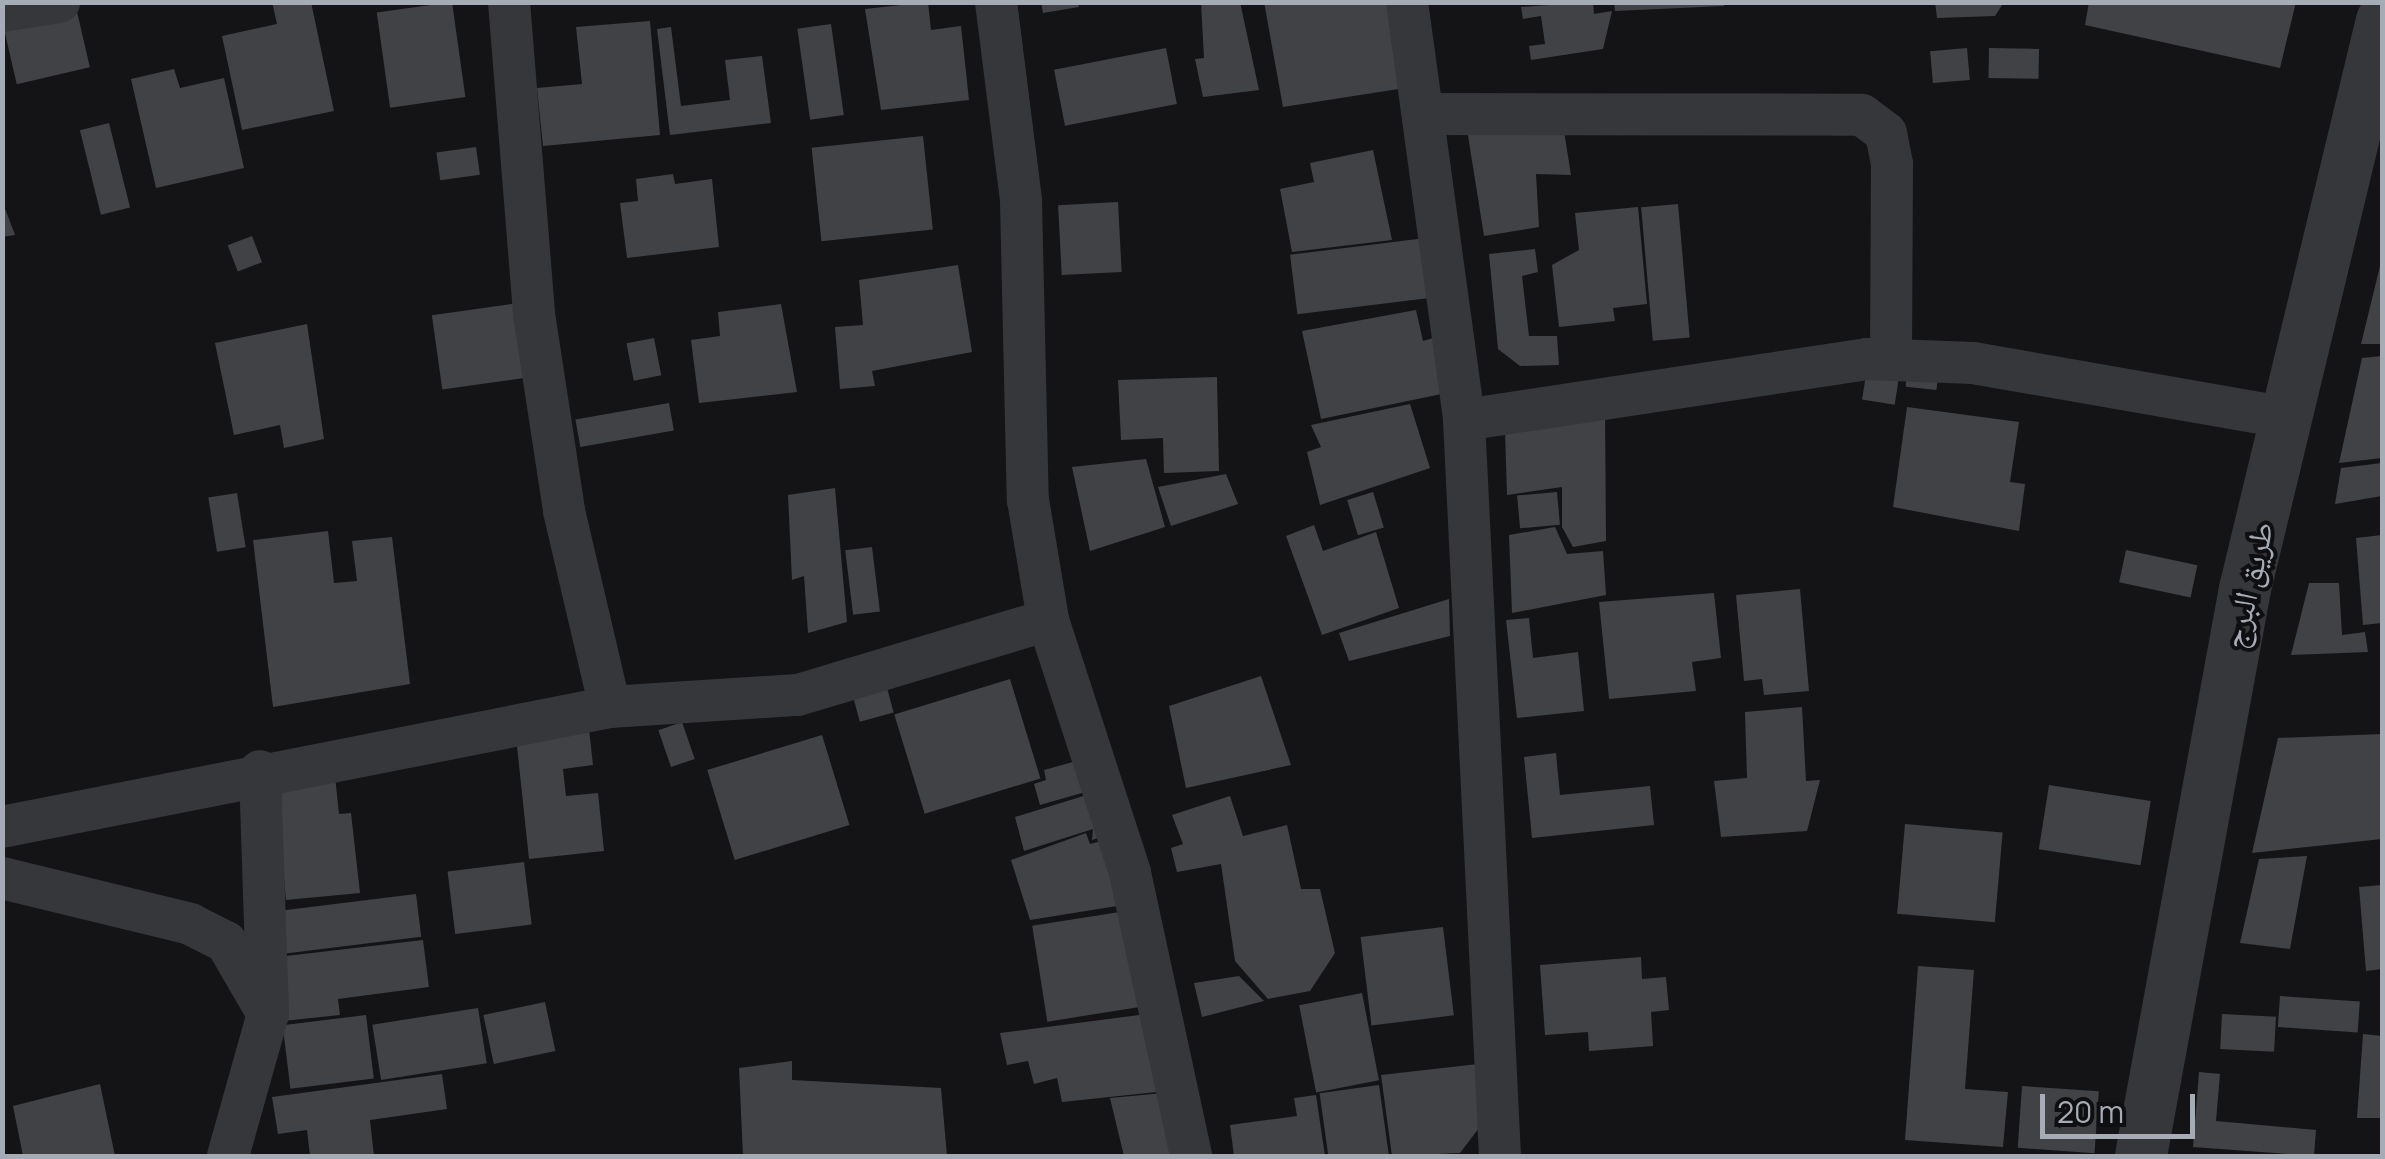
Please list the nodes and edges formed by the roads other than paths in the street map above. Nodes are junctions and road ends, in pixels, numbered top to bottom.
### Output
1 (58, 2) edge
2 (509, 2) edge
3 (996, 2) edge
4 (1407, 2) edge
5 (2, 11) edge
6 (2382, 22) edge
7 (1424, 114) junction
8 (1891, 360) junction
9 (2287, 418) junction
10 (1464, 420) junction
11 (1048, 620) junction
12 (610, 708) junction
13 (260, 771) junction
14 (2, 827) edge
15 (2, 878) edge
16 (268, 1014) junction
17 (228, 1156) edge
18 (1191, 1156) edge
19 (1500, 1156) edge
20 (2141, 1156) edge

1 - 5 street
2 - 12 street
3 - 11 street
4 - 7 street
6 - 9 street, طريق البرج
7 - 8 street
7 - 10 street
8 - 9 street
8 - 10 street
9 - 20 street, طريق البرج
10 - 19 street
11 - 12 street
11 - 18 street
12 - 13 street
13 - 14 street
13 - 16 street
15 - 16 street
16 - 17 street

